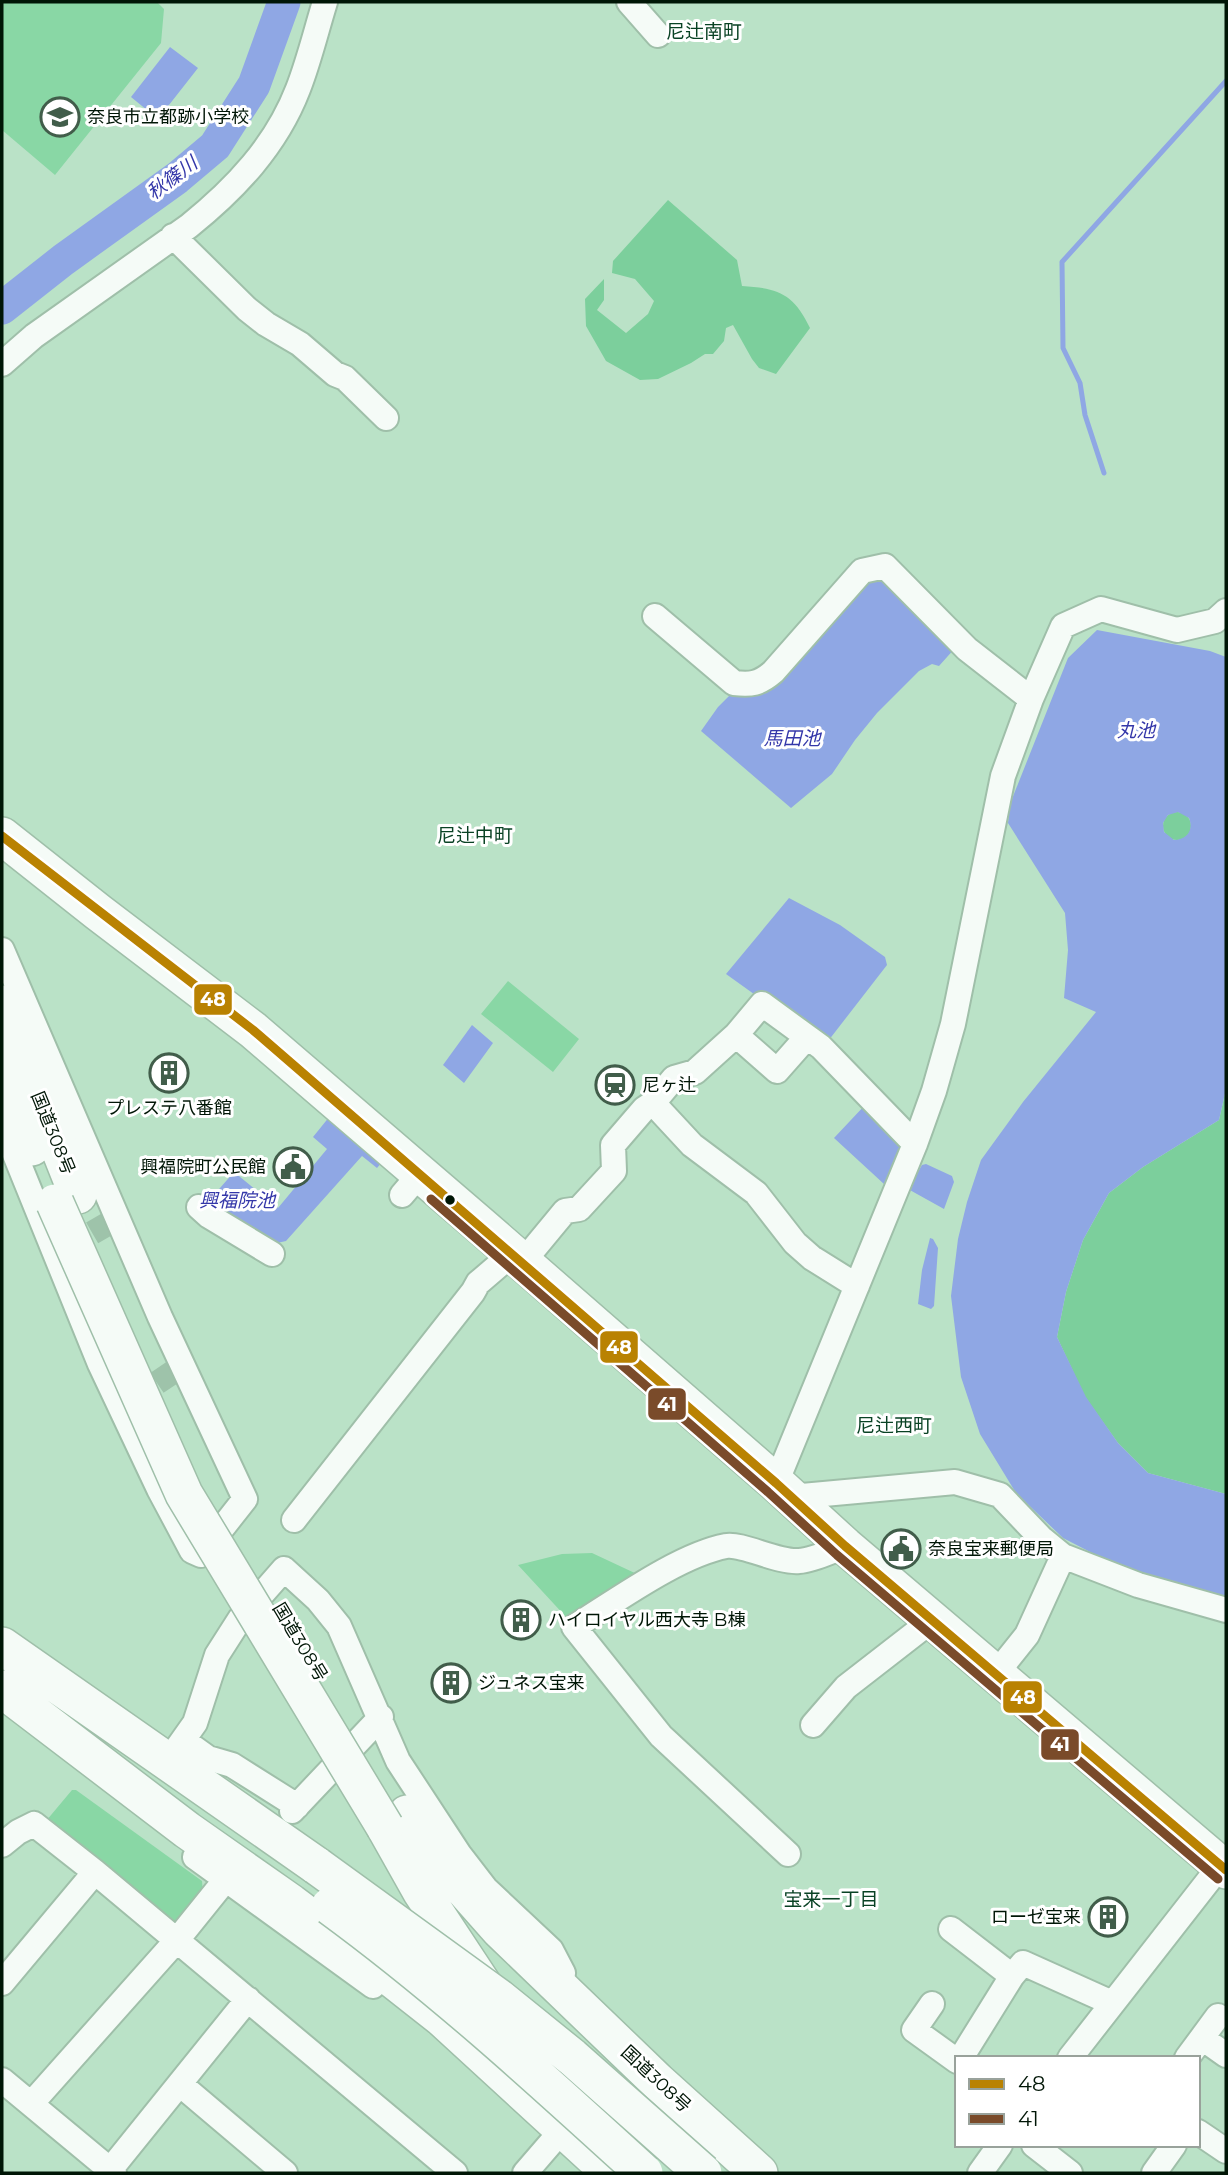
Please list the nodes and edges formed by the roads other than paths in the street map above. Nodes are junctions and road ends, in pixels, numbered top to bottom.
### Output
1 (325, 2) edge
2 (629, 2) edge
3 (658, 35) dead end
4 (173, 236) junction
5 (2, 364) edge
6 (386, 418) dead end
7 (1226, 611) edge
8 (655, 616) dead end
9 (1031, 699) junction
10 (2, 836) edge
11 (2, 950) edge
12 (2, 1004) edge
13 (736, 1035) junction
14 (807, 1037) junction
15 (2, 1074) edge
16 (653, 1103) junction
17 (2, 1121) edge
18 (915, 1144) junction
19 (66, 1199) junction
20 (199, 1207) dead end
21 (272, 1254) dead end
22 (517, 1259) junction
23 (857, 1286) junction
24 (784, 1490) junction
25 (293, 1520) dead end
26 (845, 1546) junction
27 (1063, 1556) junction
28 (1226, 1610) edge
29 (932, 1620) junction
30 (3, 1657) edge
31 (995, 1675) junction
32 (2, 1689) edge
33 (381, 1717) junction
34 (813, 1725) dead end
35 (111, 1749) junction
36 (134, 1807) dead end
37 (396, 1821) junction
38 (2, 1846) edge
39 (788, 1854) dead end
40 (315, 1867) junction
41 (1223, 1868) edge
42 (95, 1871) junction
43 (228, 1876) junction
44 (421, 1891) junction
45 (951, 1929) dead end
46 (177, 1940) junction
47 (1012, 1976) junction
48 (2, 1983) edge
49 (556, 1985) junction
50 (248, 1999) junction
51 (1112, 2003) junction
52 (932, 2004) dead end
53 (1218, 2015) dead end
54 (1194, 2048) edge
55 (1082, 2054) edge
56 (1226, 2055) edge
57 (962, 2056) edge
58 (955, 2059) edge
59 (2, 2080) edge
60 (181, 2085) junction
61 (32, 2104) junction
62 (550, 2117) junction
63 (1200, 2133) edge
64 (998, 2147) edge
65 (1037, 2147) edge
66 (1173, 2147) edge
67 (1226, 2151) edge
68 (984, 2171) edge
69 (112, 2172) edge
70 (285, 2173) edge
71 (455, 2173) edge
72 (525, 2173) edge
73 (611, 2173) edge
74 (624, 2173) edge
75 (644, 2173) edge
76 (678, 2173) edge
77 (703, 2173) edge
78 (719, 2173) edge
79 (759, 2173) edge
80 (1070, 2173) edge
81 (1154, 2173) edge

1 - 4 street
2 - 3 street
4 - 5 street
4 - 6 street
7 - 9 street
8 - 9 street
9 - 18 street
10 - 22 highway
11 - 17 street
12 - 19 highway, 国道308号
13 - 14 street
13 - 14 street
13 - 16 street
14 - 18 street
15 - 19 highway, 国道308号
16 - 22 street
16 - 23 street
18 - 23 street
19 - 37 highway, 国道308号, bridge
20 - 21 street
22 - 24 highway
22 - 25 street
23 - 24 street
24 - 26 highway
24 - 27 street
26 - 29 highway
26 - 39 street
27 - 28 street
27 - 31 street
29 - 31 highway
29 - 34 street
30 - 35 highway
31 - 41 highway
32 - 35 highway
33 - 33 street
33 - 49 street
35 - 40 highway
35 - 62 highway
36 - 43 street
37 - 44 highway, 国道308号
37 - 49 highway, 国道308号
38 - 42 street
40 - 75 highway, bridge
40 - 77 highway, bridge
40 - 78 highway
41 - 51 street
42 - 46 street
42 - 48 street
43 - 46 street
43 - 62 street
44 - 74 highway, 国道308号
44 - 76 highway
45 - 47 street
46 - 50 street
46 - 61 street
47 - 51 street
47 - 57 street
49 - 79 highway, 国道308号
50 - 60 street
50 - 71 street
51 - 55 street
52 - 58 street
53 - 54 street
54 - 56 street
59 - 61 street
60 - 69 street
60 - 70 street
61 - 69 street
62 - 72 street
62 - 73 highway
63 - 67 street
64 - 68 street
65 - 80 street
66 - 81 street

